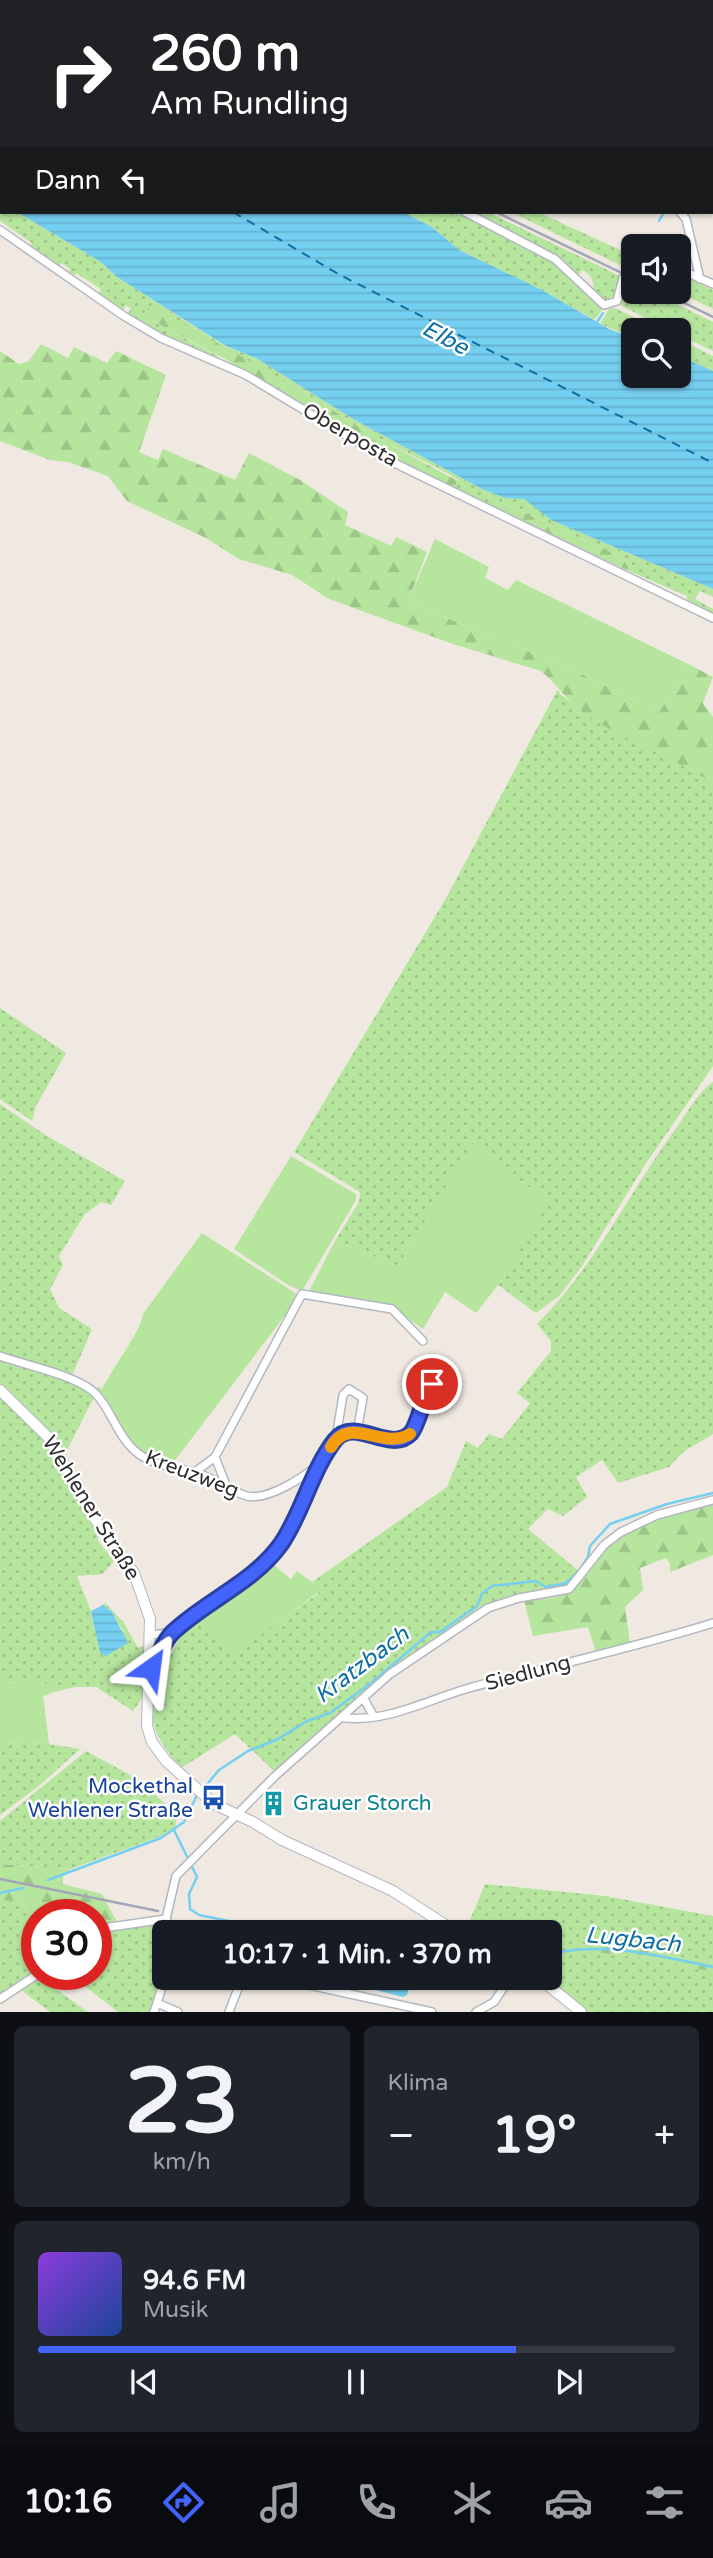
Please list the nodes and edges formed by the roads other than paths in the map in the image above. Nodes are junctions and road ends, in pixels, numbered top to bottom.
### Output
1 (469, 214) edge
2 (682, 214) edge
3 (0, 230) edge
4 (691, 275) edge
5 (700, 279) junction
6 (713, 284) edge
7 (621, 289) tunnel mouth
8 (713, 618) edge
9 (424, 1341) dead end
10 (0, 1356) edge
11 (441, 1371) dead end
12 (0, 1390) edge
13 (357, 1432) junction
14 (336, 1438) junction
15 (326, 1456) junction
16 (215, 1457) junction
17 (195, 1472) junction
18 (226, 1486) junction
19 (713, 1500) edge
20 (713, 1623) edge
21 (171, 1633) junction
22 (151, 1635) junction
23 (151, 1668) junction
24 (364, 1699) junction
25 (374, 1717) junction
26 (344, 1718) junction
27 (237, 1815) junction
28 (166, 1919) joint
29 (439, 1920) edge
30 (112, 1927) edge
31 (21, 1985) edge
32 (161, 1990) edge
33 (237, 1990) edge
34 (332, 1990) edge
35 (502, 1990) edge
36 (553, 1990) edge
37 (0, 1999) edge
38 (157, 2003) junction
39 (154, 2012) edge
40 (178, 2012) edge
41 (229, 2012) edge
42 (432, 2012) edge
43 (476, 2012) edge
44 (580, 2012) edge

1 - 7 street
2 - 5 street
3 - 8 street, Oberposta
4 - 5 street
5 - 6 street
9 - 16 street
10 - 17 street, Kreuzweg
11 - 13 street
12 - 22 street, Wehlener Straße
13 - 14 street
13 - 14 street
14 - 15 street
15 - 18 street, Kreuzweg
15 - 21 street
16 - 17 street
16 - 18 street
17 - 18 street, Kreuzweg
19 - 24 street
20 - 25 street, Siedlung
21 - 22 street
21 - 23 street
22 - 23 street, Wehlener Straße
23 - 27 street, Wehlener Straße
24 - 25 street
24 - 26 street
25 - 26 street, Siedlung
26 - 27 street
27 - 28 street
27 - 29 street, Wehlener Straße
28 - 30 street
31 - 37 street
32 - 38 street
33 - 41 street
34 - 42 street
35 - 43 street
36 - 44 street
38 - 39 street
38 - 40 street

